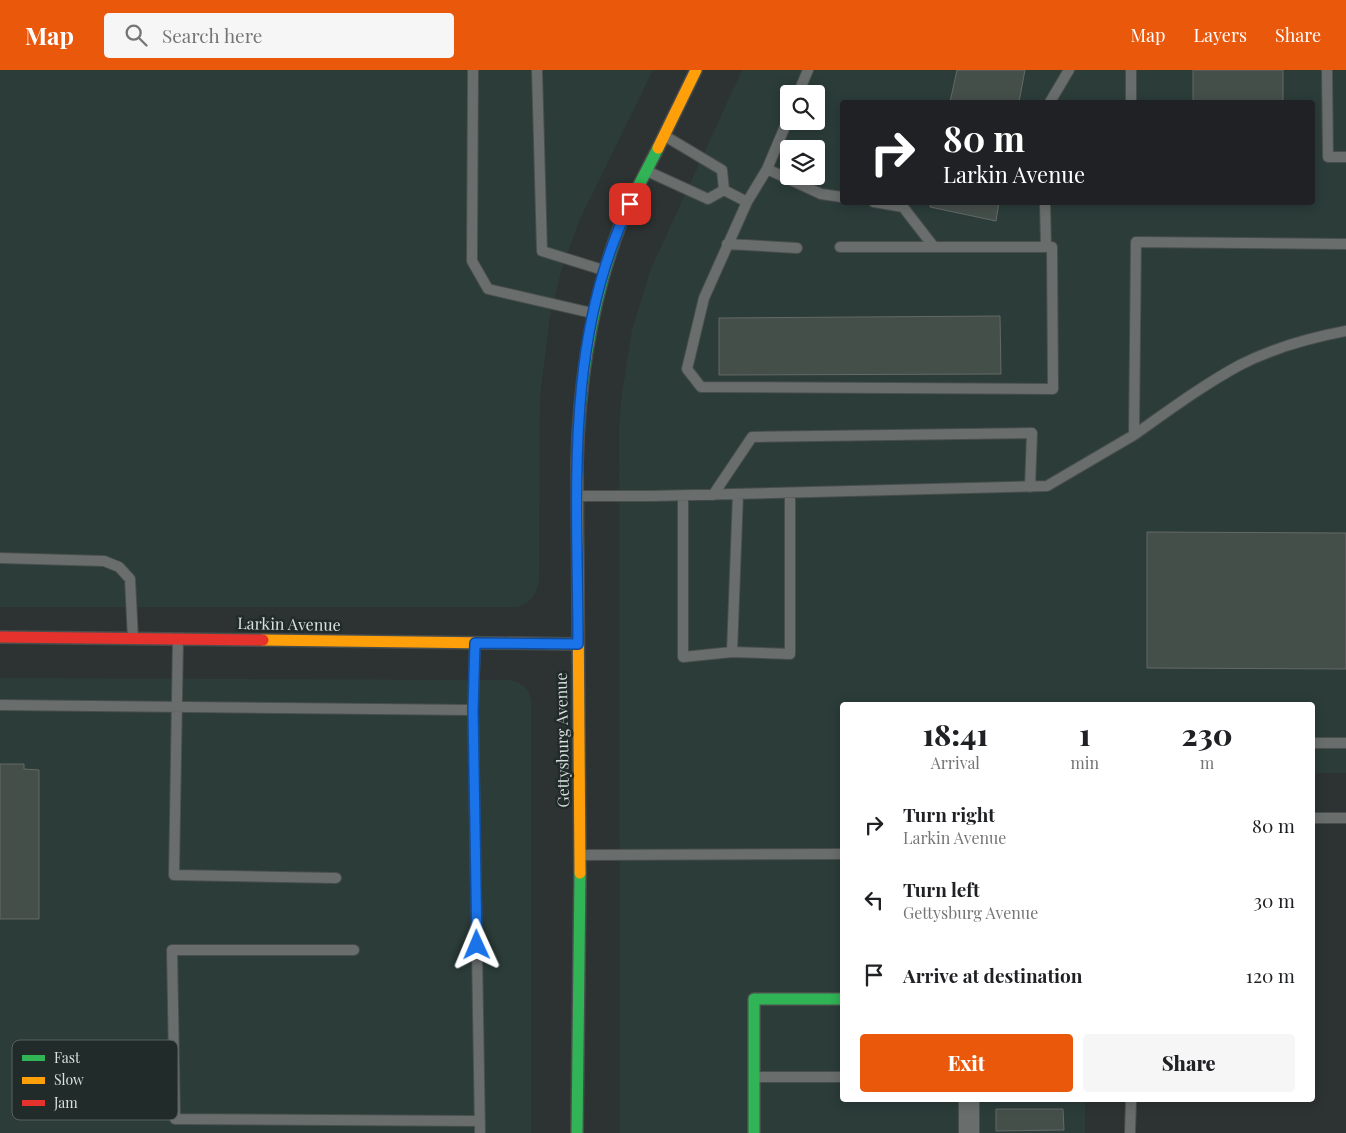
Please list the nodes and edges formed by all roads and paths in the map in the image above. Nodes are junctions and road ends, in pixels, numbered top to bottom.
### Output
1 (473, 70) edge
2 (537, 70) edge
3 (696, 70) edge
4 (808, 70) edge
5 (1068, 70) edge
6 (1131, 70) edge
7 (1327, 70) edge
8 (802, 85) edge
9 (1051, 100) edge
10 (1131, 100) edge
11 (783, 130) edge
12 (664, 136) junction
13 (1346, 157) edge
14 (767, 169) junction
15 (647, 171) junction
16 (724, 190) junction
17 (840, 197) edge
18 (747, 202) junction
19 (888, 205) edge
20 (1045, 205) edge
21 (727, 244) junction
22 (1346, 244) edge
23 (840, 247) dead end
24 (934, 247) junction
25 (1046, 247) junction
26 (797, 248) dead end
27 (604, 271) junction
28 (592, 313) junction
29 (1346, 331) edge
30 (1134, 435) junction
31 (1030, 487) junction
32 (790, 493) junction
33 (738, 494) junction
34 (713, 495) junction
35 (577, 496) junction
36 (682, 496) junction
37 (0, 558) edge
38 (0, 637) edge
39 (133, 639) junction
40 (178, 639) junction
41 (475, 643) junction
42 (578, 644) junction
43 (732, 652) junction
44 (0, 705) edge
45 (178, 707) junction
46 (473, 710) junction
47 (1315, 743) edge
48 (1346, 743) edge
49 (1315, 818) edge
50 (1346, 818) edge
51 (580, 854) junction
52 (840, 854) edge
53 (336, 878) dead end
54 (354, 950) dead end
55 (840, 999) edge
56 (174, 1040) edge
57 (754, 1077) junction
58 (840, 1077) edge
59 (969, 1102) edge
60 (1131, 1102) edge
61 (178, 1119) edge
62 (480, 1121) junction
63 (480, 1133) edge
64 (577, 1133) edge
65 (754, 1133) edge
66 (969, 1133) edge
67 (1130, 1133) edge

1 - 28 lane
2 - 27 lane
3 - 12 street, Gettysburg Avenue
4 - 8 lane
5 - 9 lane
6 - 10 lane
7 - 13 lane
11 - 14 lane
12 - 15 street, Gettysburg Avenue
12 - 16 lane
14 - 17 lane
14 - 18 lane
15 - 16 lane
15 - 27 street, Gettysburg Avenue
16 - 18 lane
18 - 21 lane
19 - 24 lane
20 - 25 lane
21 - 25 lane
21 - 26 lane
22 - 30 lane
23 - 24 lane
24 - 25 lane
27 - 28 street, Gettysburg Avenue
28 - 35 street, Gettysburg Avenue
29 - 30 lane
30 - 31 lane
31 - 32 lane
31 - 34 lane
32 - 33 lane
32 - 43 lane
33 - 34 lane
33 - 43 lane
34 - 36 lane
35 - 36 lane
35 - 42 street, Gettysburg Avenue
36 - 43 lane
37 - 39 lane
38 - 39 street, Larkin Avenue
39 - 40 street, Larkin Avenue
40 - 41 street, Larkin Avenue
40 - 45 lane
41 - 42 street, Larkin Avenue
41 - 46 lane
42 - 51 street, Gettysburg Avenue
44 - 45 lane
45 - 46 lane
45 - 53 lane
46 - 62 lane
47 - 48 lane
49 - 50 lane
51 - 52 lane
51 - 64 street, Gettysburg Avenue
54 - 56 lane
55 - 57 street
57 - 58 lane
57 - 65 street
59 - 66 street
60 - 67 lane
61 - 62 lane
62 - 63 lane

